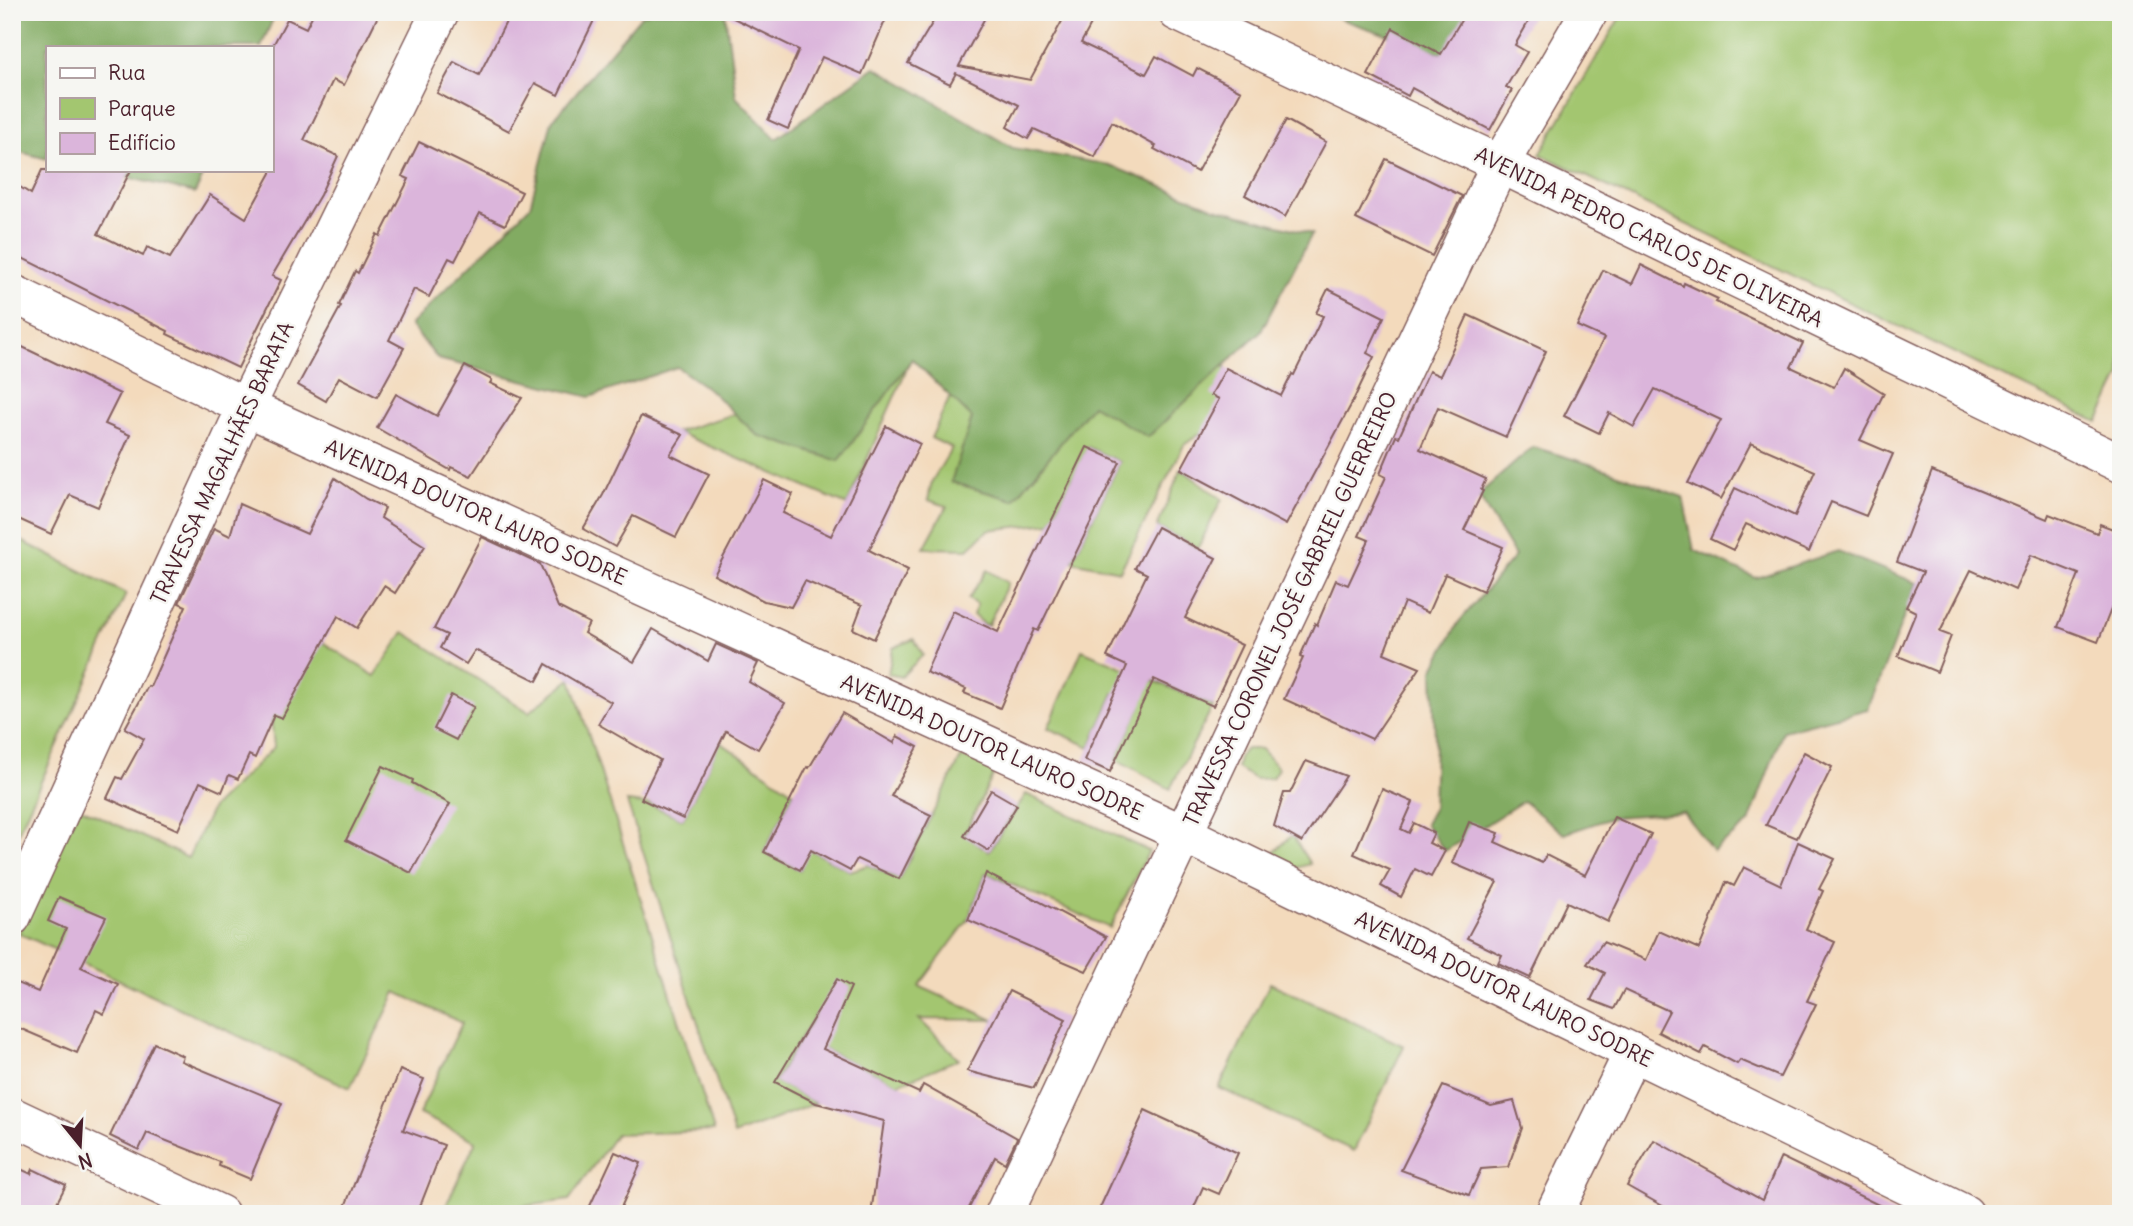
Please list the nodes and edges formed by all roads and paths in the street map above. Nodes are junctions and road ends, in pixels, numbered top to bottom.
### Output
1 (440, 12) edge
2 (1177, 12) edge
3 (1589, 12) edge
4 (1500, 164) junction
5 (12, 293) edge
6 (246, 407) junction
7 (2121, 464) edge
8 (1184, 834) junction
9 (12, 917) edge
10 (1633, 1052) junction
11 (12, 1116) edge
12 (220, 1214) edge
13 (1004, 1214) edge
14 (1554, 1214) edge
15 (1965, 1214) edge

1 - 6 street, TRAVESSA MAGALHÃES BARATA
2 - 4 street, AVENIDA PEDRO CARLOS DE OLIVEIRA
3 - 4 street, TRAVESSA CORONEL JOSÉ GABRIEL GUERREIRO
4 - 7 street, AVENIDA PEDRO CARLOS DE OLIVEIRA
4 - 8 street, TRAVESSA CORONEL JOSÉ GABRIEL GUERREIRO
5 - 6 street, AVENIDA DOUTOR LAURO SODRE
6 - 8 street, AVENIDA DOUTOR LAURO SODRE
6 - 9 street, TRAVESSA MAGALHÃES BARATA
8 - 10 street, AVENIDA DOUTOR LAURO SODRE
8 - 13 street, TRAVESSA CORONEL JOSÉ GABRIEL GUERREIRO
10 - 14 street
10 - 15 street, AVENIDA DOUTOR LAURO SODRE
11 - 12 street

